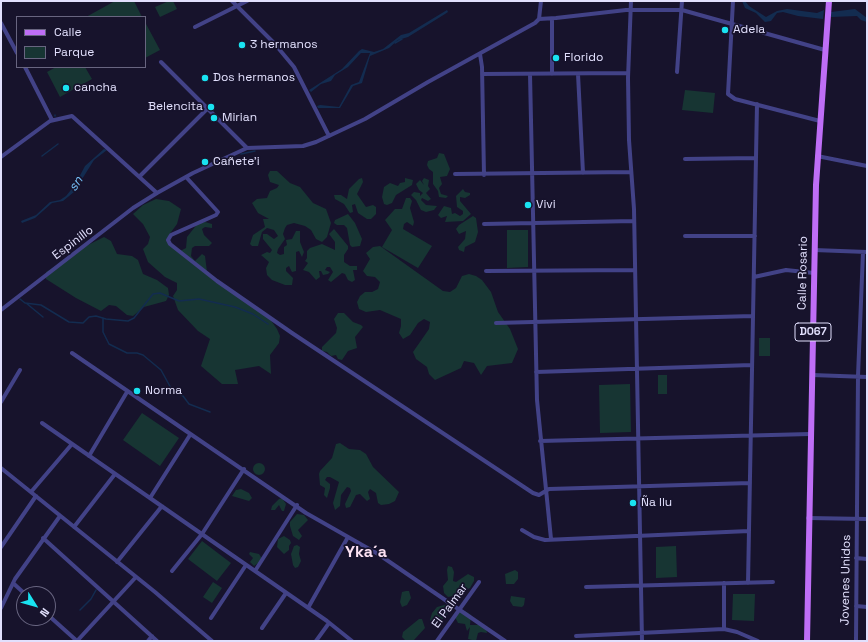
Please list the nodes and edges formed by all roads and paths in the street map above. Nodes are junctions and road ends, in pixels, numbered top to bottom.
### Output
1 (232, 1) edge
2 (247, 1) edge
3 (541, 1) edge
4 (631, 1) edge
5 (682, 1) edge
6 (733, 1) edge
7 (829, 1) edge
8 (234, 7) junction
9 (631, 9) junction
10 (682, 10) junction
11 (539, 19) junction
12 (552, 19) junction
13 (1, 23) edge
14 (730, 23) junction
15 (195, 26) dead end
16 (825, 50) junction
17 (16, 51) edge
18 (480, 54) junction
19 (161, 62) dead end
20 (25, 68) edge
21 (677, 72) dead end
22 (628, 73) junction
23 (482, 74) junction
24 (530, 74) junction
25 (552, 74) junction
26 (578, 74) junction
27 (757, 104) junction
28 (207, 109) junction
29 (52, 120) junction
30 (820, 121) junction
31 (329, 136) junction
32 (247, 148) junction
33 (817, 156) junction
34 (1, 157) edge
35 (756, 158) junction
36 (684, 159) dead end
37 (867, 166) edge
38 (631, 172) junction
39 (583, 173) junction
40 (455, 174) dead end
41 (532, 174) junction
42 (484, 175) junction
43 (140, 176) junction
44 (186, 177) junction
45 (157, 193) junction
46 (634, 221) junction
47 (533, 222) junction
48 (484, 224) dead end
49 (685, 236) dead end
50 (755, 236) junction
51 (814, 250) junction
52 (865, 252) edge
53 (635, 270) junction
54 (486, 271) dead end
55 (534, 272) junction
56 (814, 273) junction
57 (754, 277) junction
58 (1, 310) edge
59 (753, 316) junction
60 (636, 319) junction
61 (535, 322) junction
62 (496, 323) dead end
63 (72, 353) dead end
64 (752, 365) junction
65 (637, 369) junction
66 (20, 370) dead end
67 (536, 372) junction
68 (812, 375) junction
69 (858, 376) junction
70 (867, 377) edge
71 (127, 392) junction
72 (1, 402) edge
73 (42, 423) dead end
74 (751, 434) junction
75 (810, 434) junction
76 (190, 435) junction
77 (639, 437) junction
78 (540, 441) junction
79 (72, 444) junction
80 (90, 456) junction
81 (1, 468) edge
82 (244, 469) junction
83 (115, 474) junction
84 (750, 483) junction
85 (640, 486) junction
86 (545, 490) junction
87 (31, 492) junction
88 (36, 496) junction
89 (150, 498) junction
90 (297, 505) junction
91 (162, 506) junction
92 (60, 516) junction
93 (808, 518) junction
94 (857, 519) junction
95 (867, 520) edge
96 (74, 527) junction
97 (522, 530) dead end
98 (749, 532) junction
99 (202, 534) junction
100 (640, 536) junction
101 (348, 537) junction
102 (43, 538) junction
103 (551, 539) junction
104 (1, 547) edge
105 (856, 558) junction
106 (867, 558) edge
107 (117, 562) junction
108 (246, 565) junction
109 (172, 571) dead end
110 (255, 571) junction
111 (136, 577) junction
112 (479, 582) dead end
113 (773, 582) dead end
114 (13, 583) junction
115 (724, 583) junction
116 (748, 583) junction
117 (641, 584) junction
118 (16, 586) edge
119 (586, 587) dead end
120 (286, 593) junction
121 (114, 602) junction
122 (856, 606) junction
123 (867, 607) edge
124 (1, 608) edge
125 (308, 608) junction
126 (460, 609) junction
127 (211, 618) dead end
128 (56, 622) edge
129 (329, 623) junction
130 (262, 628) dead end
131 (724, 629) junction
132 (642, 633) junction
133 (152, 636) junction
134 (576, 636) dead end
135 (77, 641) edge
136 (148, 641) edge
137 (157, 641) edge
138 (212, 641) edge
139 (316, 641) edge
140 (352, 641) edge
141 (437, 641) edge
142 (505, 641) edge
143 (642, 641) edge
144 (758, 641) edge
145 (807, 641) edge
146 (856, 641) edge

1 - 8 street
2 - 8 street
3 - 11 street
4 - 9 street
5 - 10 street
6 - 14 street
7 - 16 main road, Calle Rosario / D067
8 - 15 street
8 - 31 street
9 - 10 street
9 - 12 street
9 - 22 street
10 - 14 street
10 - 21 street
11 - 12 street
11 - 18 street
12 - 25 street
13 - 17 street
14 - 16 street
14 - 27 street
16 - 30 main road, Calle Rosario / D067
18 - 23 street
18 - 31 street
19 - 28 street
20 - 29 street
22 - 26 street
22 - 38 street
23 - 24 street
23 - 42 street
24 - 25 street
24 - 41 street
25 - 26 street
26 - 39 street
27 - 30 street
27 - 35 street
28 - 32 street
28 - 43 street
29 - 34 street
29 - 43 street
30 - 33 main road, Calle Rosario / D067
31 - 32 street
32 - 44 street, Espinillo
33 - 37 street
33 - 51 main road, Calle Rosario / D067
35 - 36 street
35 - 50 street
38 - 39 street
38 - 46 street
39 - 41 street
40 - 42 street
41 - 42 street
41 - 47 street
43 - 45 street
44 - 45 street, Espinillo
44 - 86 street
45 - 58 street, Espinillo
46 - 47 street
46 - 53 street
47 - 48 street
47 - 55 street
49 - 50 street
50 - 57 street
51 - 52 street
51 - 56 main road, Calle Rosario / D067
52 - 69 street, Jovenes Unidos
53 - 55 street
53 - 60 street
54 - 55 street
55 - 61 street
56 - 57 street
56 - 68 main road, Calle Rosario / D067
57 - 59 street
59 - 60 street
59 - 64 street
60 - 61 street
60 - 65 street
61 - 62 street
61 - 67 street
63 - 71 street
64 - 65 street
64 - 74 street
65 - 67 street
65 - 77 street
66 - 72 street
67 - 78 street
68 - 69 street
68 - 75 main road, Calle Rosario / D067
69 - 70 street
69 - 94 street, Jovenes Unidos
71 - 76 street
71 - 80 street
73 - 79 street
74 - 75 street
74 - 77 street
74 - 84 street
75 - 93 main road, Calle Rosario / D067
76 - 82 street
76 - 89 street
77 - 78 street
77 - 85 street
78 - 86 street
79 - 80 street
79 - 87 street
80 - 83 street
81 - 87 street
82 - 90 street
82 - 99 street
83 - 89 street
83 - 96 street
84 - 85 street
84 - 98 street
85 - 86 street
85 - 100 street
86 - 103 street
87 - 88 street
88 - 92 street
88 - 104 street
89 - 91 street
90 - 101 street
90 - 110 street
91 - 99 street
91 - 107 street
92 - 96 street
92 - 102 street
93 - 94 street
93 - 145 main road, Calle Rosario / D067
94 - 95 street
94 - 105 street, Jovenes Unidos
96 - 107 street
97 - 103 street
98 - 100 street
98 - 116 street
99 - 108 street
99 - 109 street
100 - 103 street
100 - 117 street
101 - 125 street
101 - 126 street
102 - 114 street
102 - 121 street
105 - 106 street
105 - 122 street, Jovenes Unidos
107 - 111 street
108 - 110 street
108 - 127 street
110 - 120 street
111 - 121 street
111 - 138 street
112 - 126 street, El Palmar
113 - 116 street
114 - 118 street
114 - 124 street
115 - 116 street
115 - 117 street
115 - 131 street
117 - 119 street
117 - 132 street
120 - 125 street
120 - 130 street
121 - 133 street
121 - 135 street
122 - 123 street
122 - 146 street, Jovenes Unidos
125 - 129 street
126 - 141 street, El Palmar
126 - 142 street
128 - 135 street
129 - 139 street
129 - 140 street
131 - 132 street
131 - 144 street
132 - 134 street
132 - 143 street
133 - 136 street
133 - 137 street

